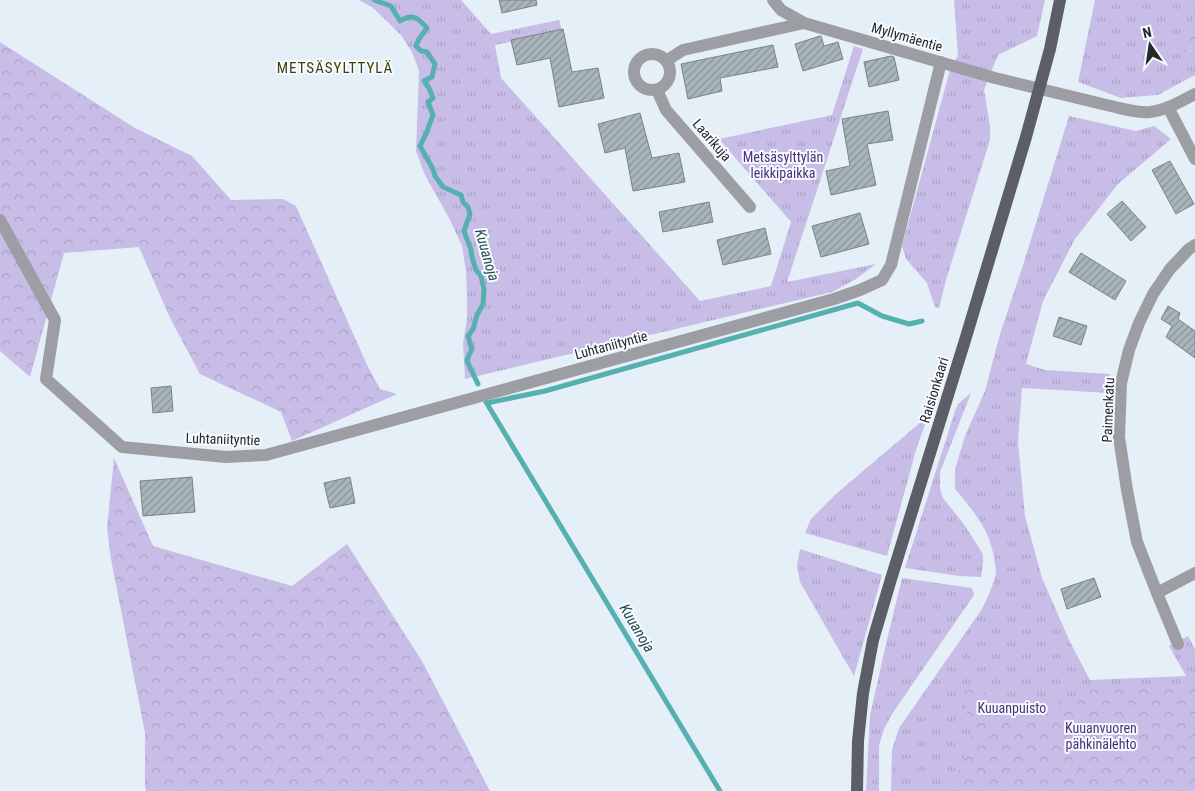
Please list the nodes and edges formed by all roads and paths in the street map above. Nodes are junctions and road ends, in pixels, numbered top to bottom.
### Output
1 (772, 0) edge
2 (1060, 0) edge
3 (804, 23) junction
4 (666, 62) junction
5 (941, 62) junction
6 (1039, 88) junction
7 (657, 90) junction
8 (1195, 94) edge
9 (1168, 107) junction
10 (1195, 159) edge
11 (750, 207) dead end
12 (0, 220) edge
13 (1195, 244) edge
14 (1195, 574) edge
15 (1157, 593) junction
16 (1178, 644) dead end
17 (857, 791) edge

1 - 3 street, Myllymäentie
2 - 6 main road, Raisionkaari
3 - 4 street
3 - 5 street, Myllymäentie
4 - 7 street
4 - 7 street
5 - 6 street, Myllymäentie
5 - 12 street, Luhtaniityntie
6 - 9 street, Myllymäentie
6 - 17 main road, Raisionkaari
7 - 11 street, Laarikuja
8 - 9 street, Myllymäentie
9 - 10 street
13 - 15 street, Paimenkatu
14 - 15 street
15 - 16 street, Paimenkatu

